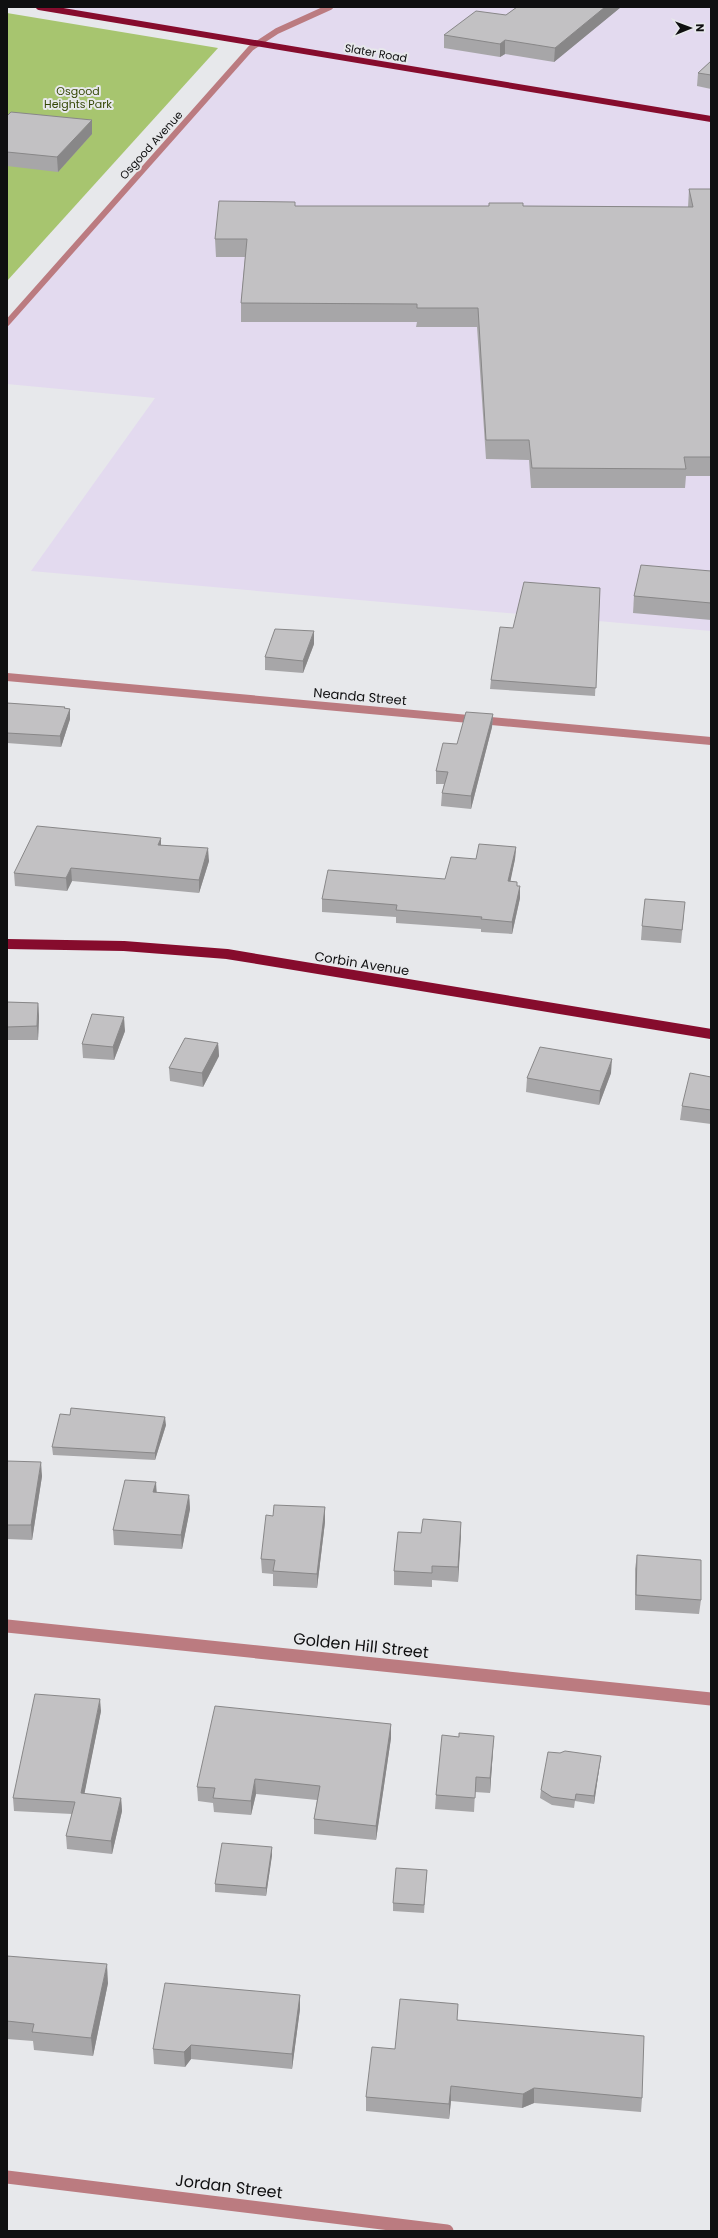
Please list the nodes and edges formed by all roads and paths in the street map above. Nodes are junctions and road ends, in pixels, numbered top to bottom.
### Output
1 (38, 7) edge
2 (330, 7) edge
3 (257, 43) junction
4 (711, 119) edge
5 (7, 323) edge
6 (7, 677) edge
7 (711, 741) edge
8 (7, 944) edge
9 (711, 1034) edge
10 (7, 1626) edge
11 (711, 1699) edge
12 (7, 2177) edge
13 (447, 2231) edge

1 - 3 main road, Slater Road
2 - 3 street, Osgood Avenue
3 - 4 main road, Slater Road
3 - 5 street, Osgood Avenue
6 - 7 street, Neanda Street
8 - 9 main road, Corbin Avenue
10 - 11 street, Golden Hill Street
12 - 13 street, Jordan Street

